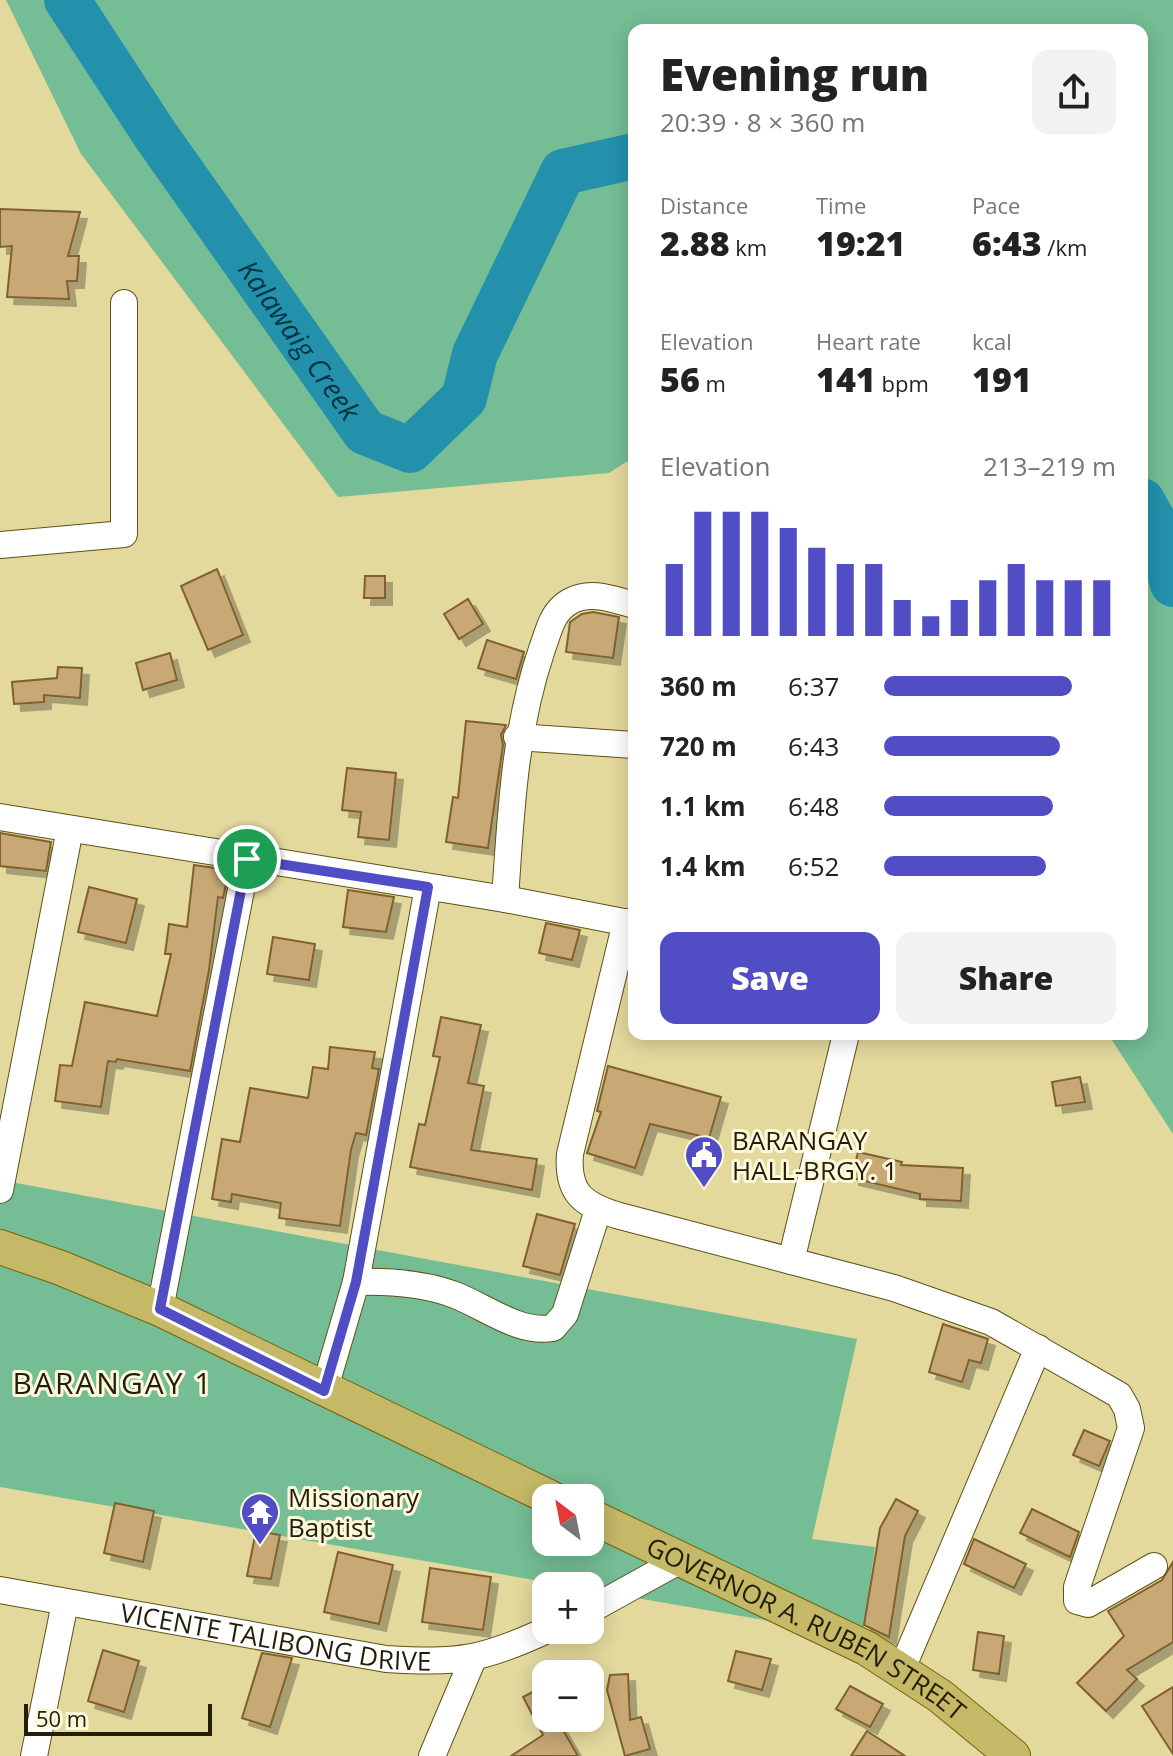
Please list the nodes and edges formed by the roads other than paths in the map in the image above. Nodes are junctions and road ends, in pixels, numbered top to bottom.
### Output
1 (124, 303) dead end
2 (0, 545) edge
3 (628, 603) edge
4 (517, 737) junction
5 (628, 745) edge
6 (0, 817) edge
7 (70, 829) junction
8 (247, 859) junction
9 (428, 887) junction
10 (505, 899) junction
11 (628, 923) edge
12 (628, 931) edge
13 (845, 1040) edge
14 (0, 1190) edge
15 (598, 1210) junction
16 (0, 1247) edge
17 (791, 1261) junction
18 (356, 1282) junction
19 (160, 1309) junction
20 (1038, 1348) junction
21 (324, 1391) junction
22 (532, 1489) edge
23 (604, 1522) edge
24 (684, 1558) junction
25 (1154, 1566) dead end
26 (0, 1590) edge
27 (604, 1602) edge
28 (65, 1603) junction
29 (532, 1637) edge
30 (473, 1659) junction
31 (901, 1671) junction
32 (34, 1756) edge
33 (432, 1756) edge
34 (1013, 1756) edge

1 - 2 street
3 - 4 street
4 - 5 street
4 - 10 street
6 - 7 street
7 - 8 street
7 - 14 street
8 - 9 street
8 - 19 street
9 - 10 street
9 - 18 street
10 - 11 street
12 - 15 street
13 - 17 street
15 - 17 street
15 - 18 street
16 - 19 main road
17 - 20 street
18 - 21 street
19 - 21 main road
20 - 25 street
20 - 31 street
21 - 22 main road
23 - 24 main road, GOVERNOR A. RUBEN STREET
24 - 27 street
24 - 31 main road, GOVERNOR A. RUBEN STREET
26 - 28 street, VICENTE TALIBONG DRIVE
28 - 30 street, VICENTE TALIBONG DRIVE
28 - 32 street
29 - 30 street, VICENTE TALIBONG DRIVE
30 - 33 street
31 - 34 main road, GOVERNOR A. RUBEN STREET

